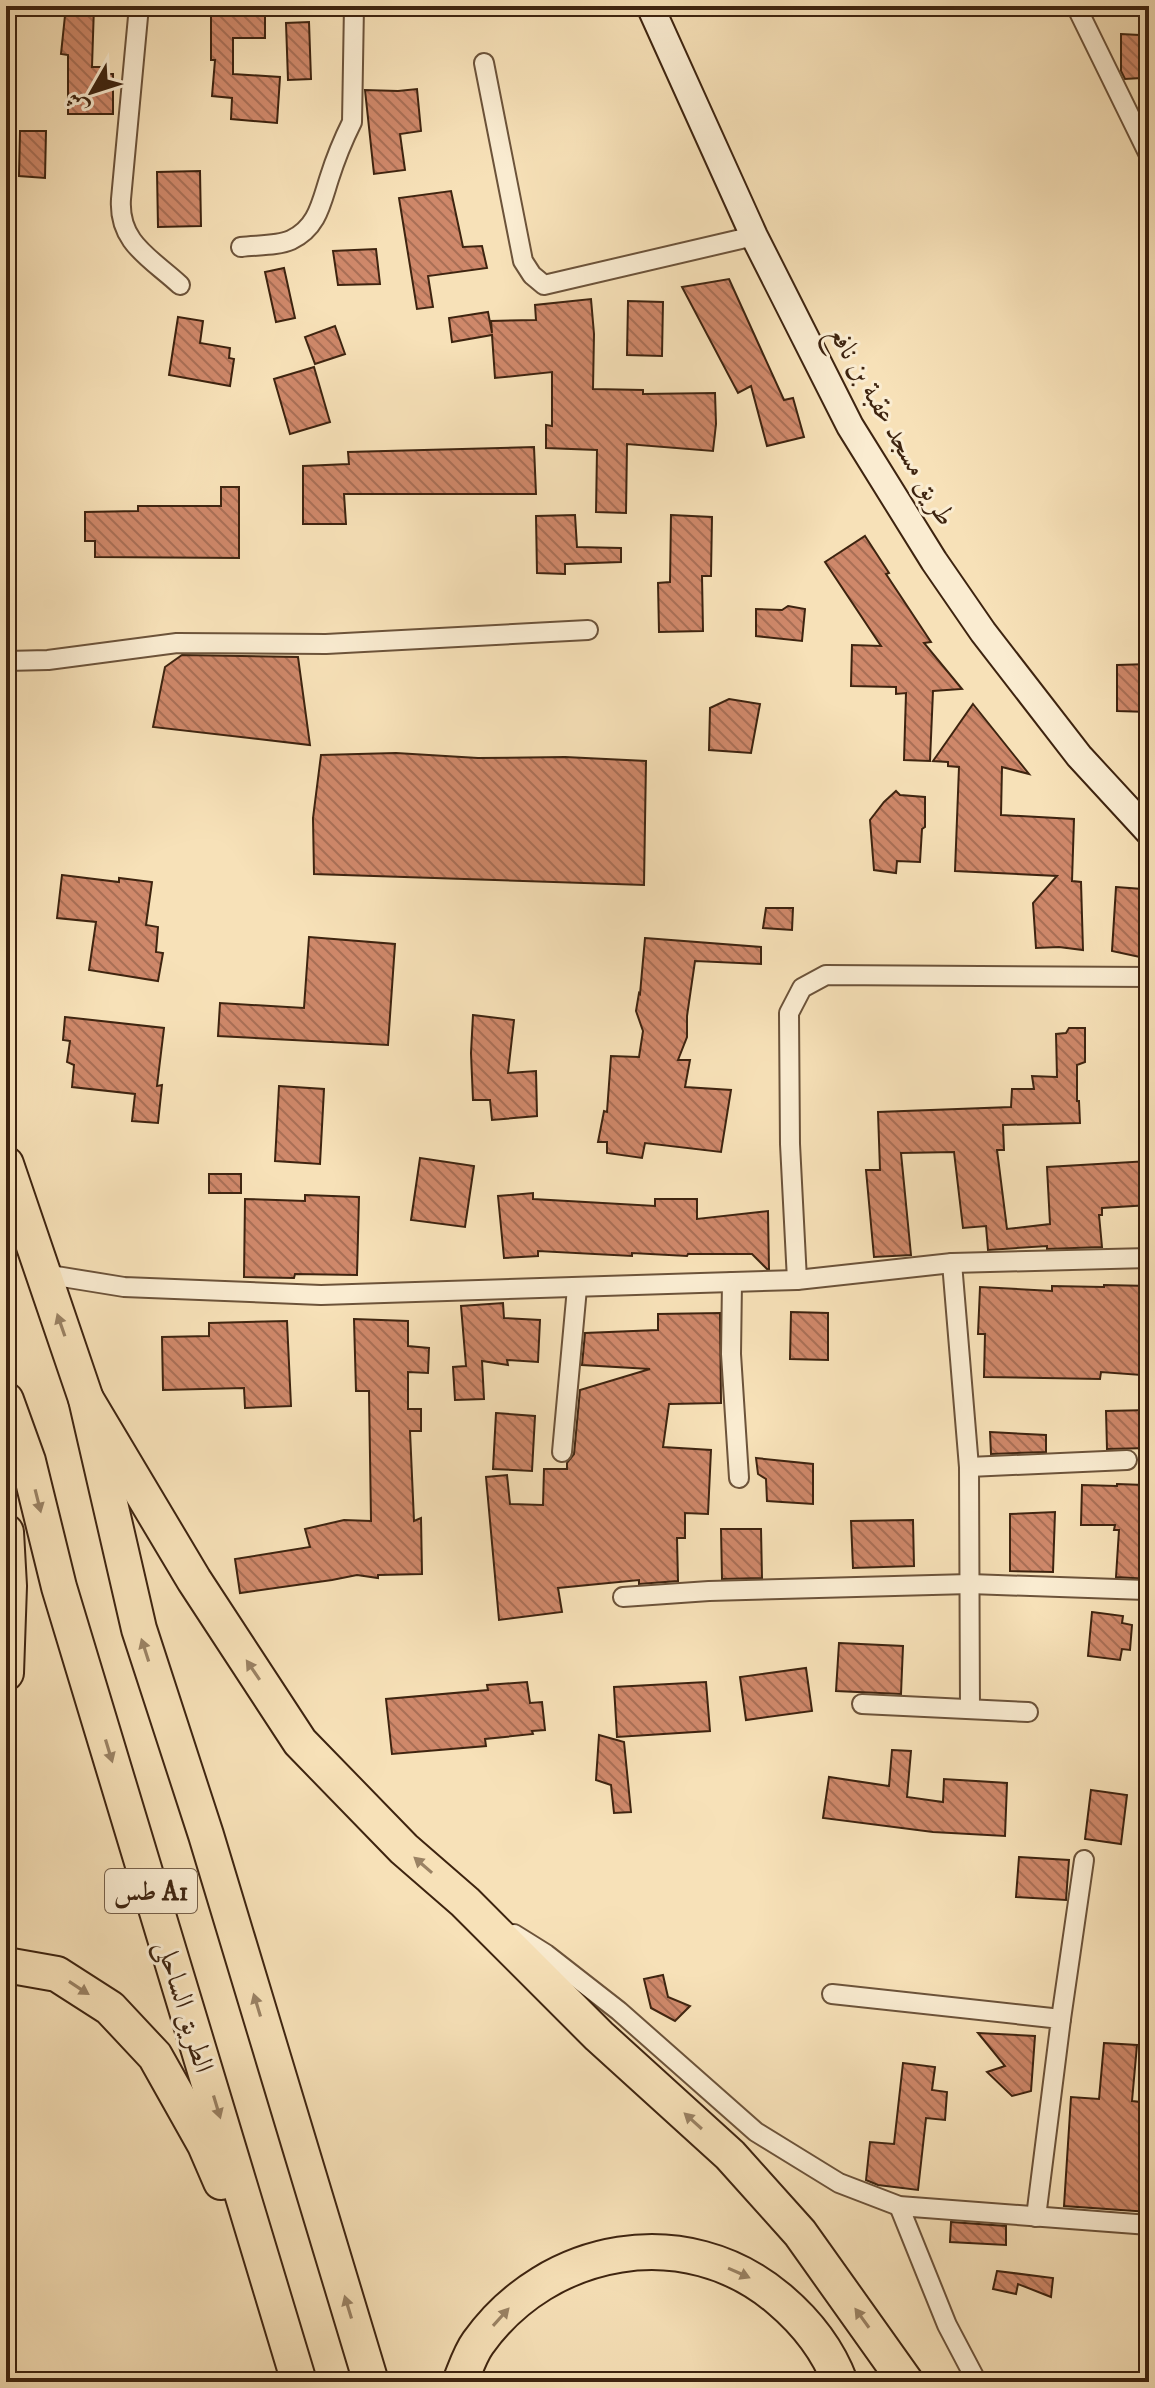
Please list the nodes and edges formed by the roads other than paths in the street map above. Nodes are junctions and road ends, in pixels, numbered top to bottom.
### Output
1 (139, 6) edge
2 (354, 6) edge
3 (650, 6) edge
4 (1076, 6) edge
5 (484, 63) dead end
6 (1149, 155) edge
7 (754, 236) junction
8 (241, 247) dead end
9 (180, 285) dead end
10 (588, 630) dead end
11 (6, 661) edge
12 (1149, 832) edge
13 (1149, 977) edge
14 (6, 1164) edge
15 (1149, 1258) edge
16 (952, 1263) junction
17 (44, 1274) junction
18 (797, 1280) junction
19 (732, 1282) junction
20 (577, 1288) junction
21 (86, 1399) junction
22 (6, 1400) edge
23 (562, 1452) dead end
24 (1127, 1460) dead end
25 (969, 1467) junction
26 (739, 1478) dead end
27 (6, 1532) edge
28 (970, 1584) junction
29 (1146, 1590) dead end
30 (623, 1597) dead end
31 (6, 1673) edge
32 (862, 1704) dead end
33 (970, 1709) junction
34 (1028, 1712) dead end
35 (1084, 1860) dead end
36 (465, 1902) junction
37 (6, 1965) edge
38 (832, 1994) dead end
39 (1061, 2019) junction
40 (899, 2206) junction
41 (1036, 2217) junction
42 (1149, 2225) edge
43 (275, 2300) junction
44 (299, 2382) edge
45 (371, 2382) edge
46 (460, 2382) edge
47 (840, 2382) edge
48 (906, 2382) edge
49 (977, 2382) edge

1 - 9 street
2 - 8 street
3 - 7 street, طريق مسجد عقبة بن نافع
4 - 6 street
5 - 7 street
7 - 12 street, طريق مسجد عقبة بن نافع
10 - 11 street
13 - 18 street
14 - 17 highway, طس A1
15 - 16 street
16 - 18 street
16 - 25 street
17 - 20 street
21 -> 17 highway, طس A1
18 - 19 street
19 - 20 street
19 - 26 street
20 - 23 street
36 -> 21 highway
45 -> 21 highway, طس A1
22 -> 43 highway, الطريق الساحلى / طس A1
24 - 25 street
25 - 28 street
27 - 31 highway
28 - 29 street
28 - 30 street
28 - 33 street
32 - 33 street
33 - 34 street
35 - 39 street
36 - 40 street
48 -> 36 highway
37 -> 43 highway
38 - 39 street
39 - 41 street
40 - 41 street
40 - 49 street
41 - 42 street
43 - 44 highway, الطريق الساحلى / طس A1
46 -> 47 highway

